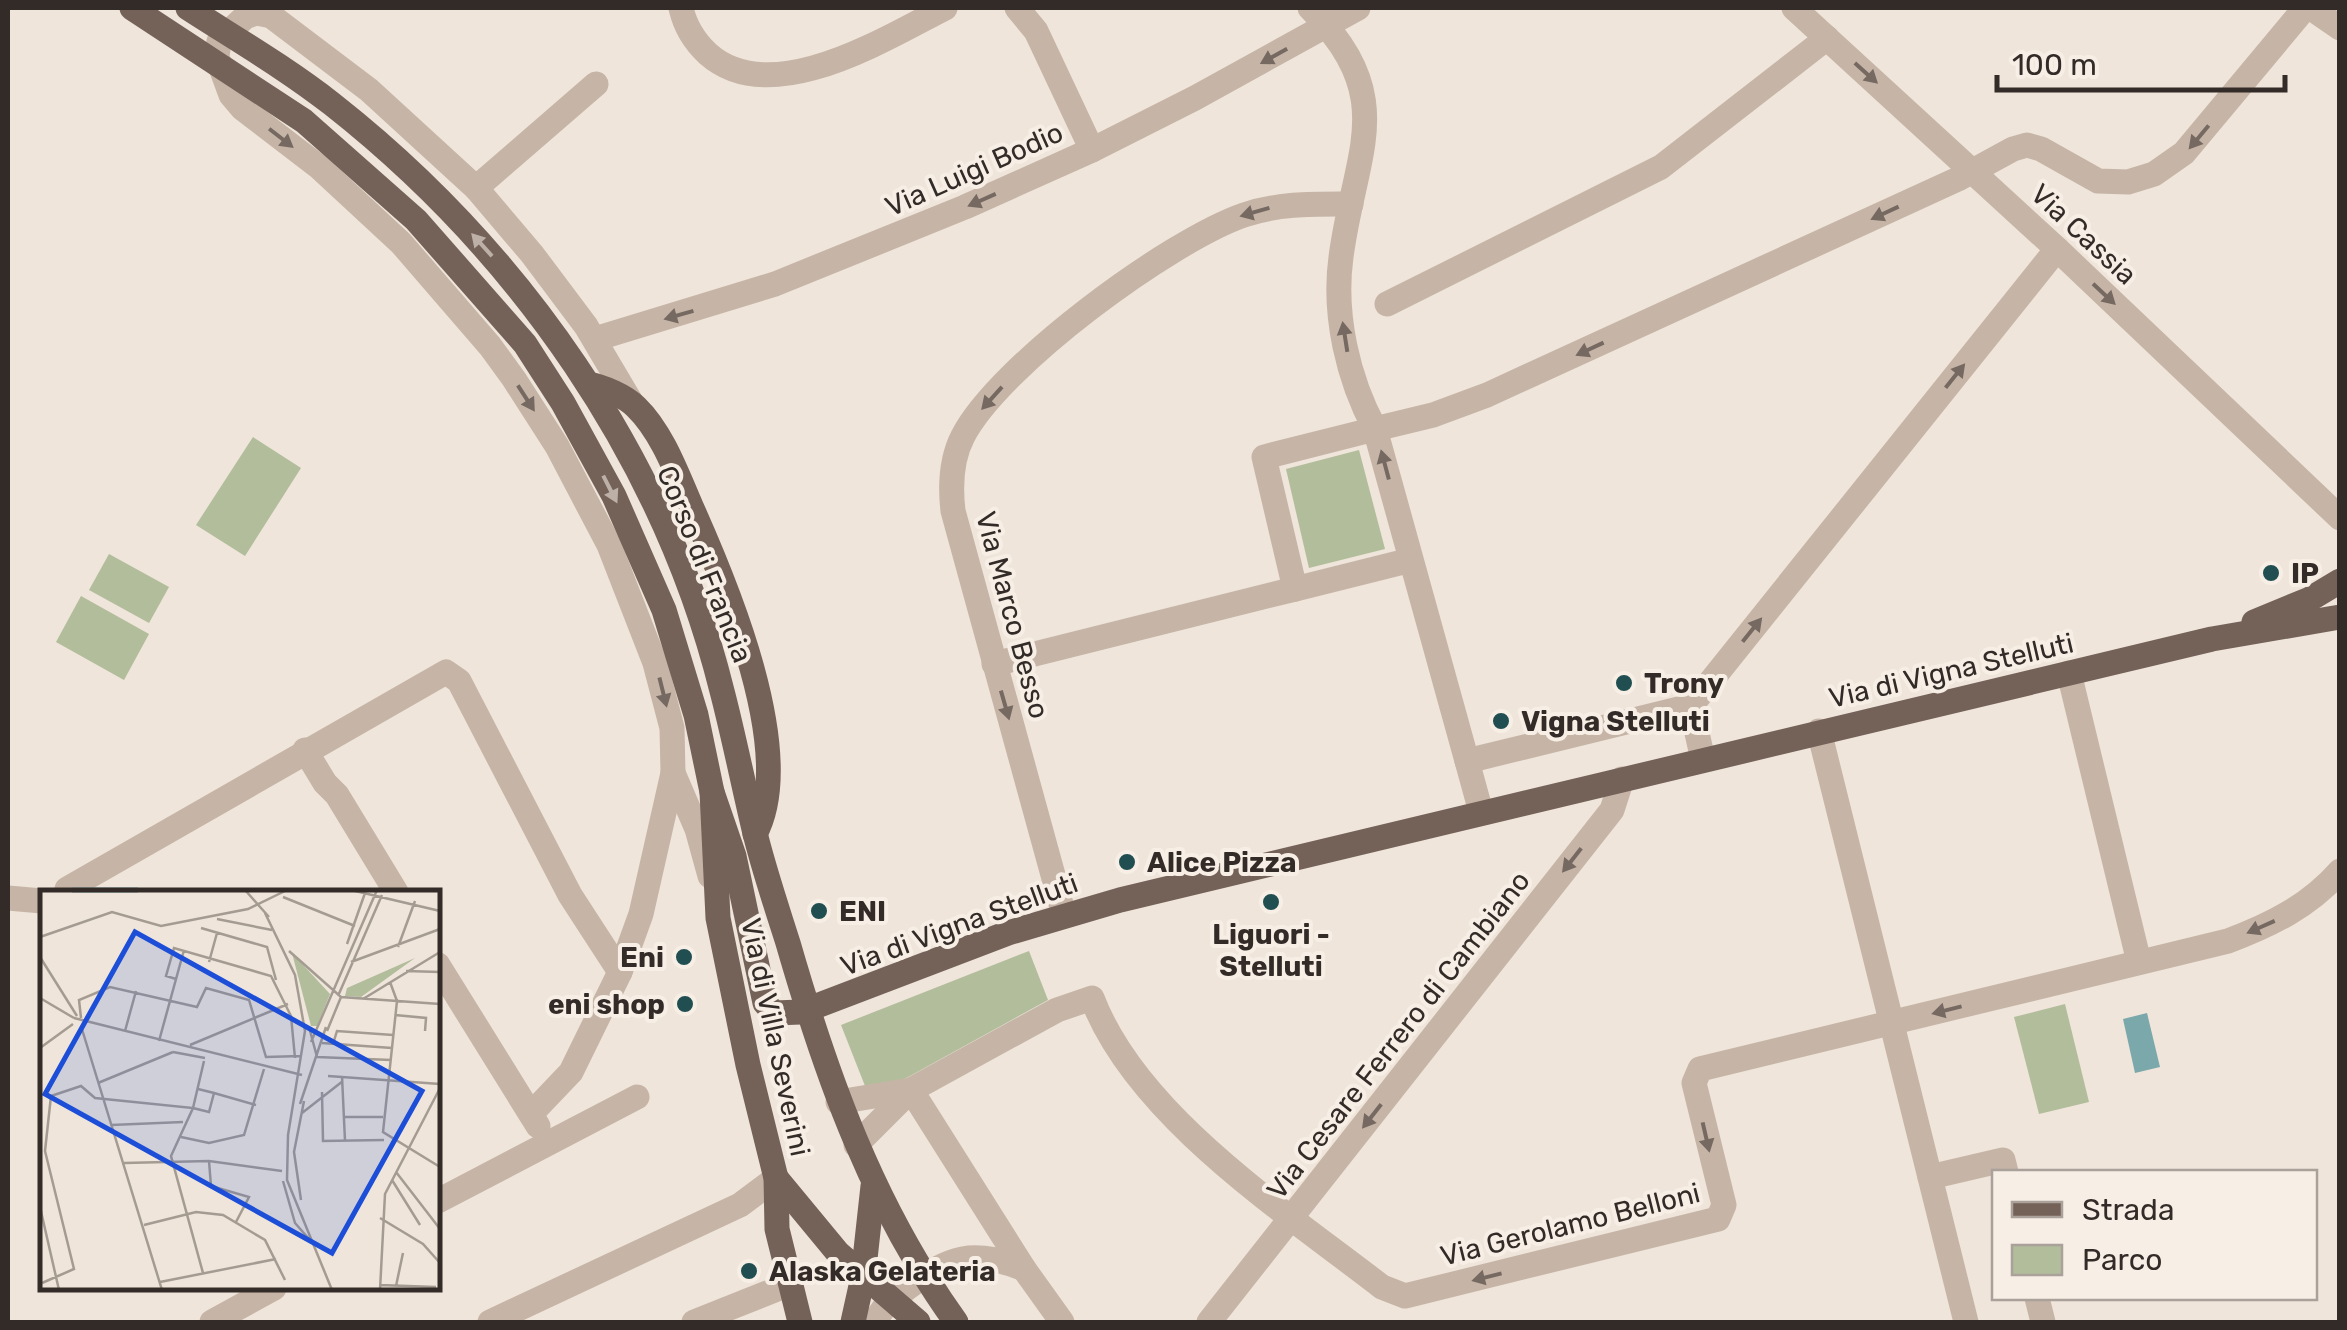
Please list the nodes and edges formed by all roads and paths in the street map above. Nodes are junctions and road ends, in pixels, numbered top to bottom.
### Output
1 (132, 8) edge
2 (190, 8) edge
3 (681, 8) edge
4 (945, 8) edge
5 (1016, 8) edge
6 (1358, 8) edge
7 (1794, 8) edge
8 (2308, 8) edge
9 (266, 12) edge
10 (1319, 16) edge
11 (2340, 28) edge
12 (226, 32) junction
13 (1827, 38) junction
14 (219, 66) junction
15 (596, 84) dead end
16 (1092, 150) junction
17 (1974, 172) junction
18 (476, 188) junction
19 (1351, 204) junction
20 (2057, 249) junction
21 (532, 254) junction
22 (1388, 304) dead end
23 (545, 320) junction
24 (595, 339) junction
25 (525, 344) junction
26 (490, 346) junction
27 (588, 384) junction
28 (631, 402) junction
29 (564, 403) junction
30 (1375, 429) junction
31 (557, 446) junction
32 (2334, 513) edge
33 (1410, 560) junction
34 (2340, 581) edge
35 (1295, 589) junction
36 (2340, 618) edge
37 (2212, 638) junction
38 (994, 664) junction
39 (2070, 673) junction
40 (1692, 706) junction
41 (1819, 732) junction
42 (313, 746) junction
43 (1703, 760) junction
44 (1467, 761) junction
45 (673, 773) junction
46 (1622, 778) junction
47 (712, 792) junction
48 (1481, 812) junction
49 (755, 834) junction
50 (2340, 872) edge
51 (67, 888) dead end
52 (395, 890) edge
53 (8, 898) edge
54 (40, 901) edge
55 (718, 910) junction
56 (1064, 915) junction
57 (2139, 962) junction
58 (440, 968) edge
59 (620, 972) junction
60 (808, 1010) junction
61 (1892, 1024) junction
62 (911, 1090) junction
63 (637, 1097) dead end
64 (838, 1102) junction
65 (530, 1114) junction
66 (548, 1143) junction
67 (856, 1145) junction
68 (2006, 1170) edge
69 (1930, 1176) junction
70 (776, 1178) junction
71 (873, 1186) junction
72 (440, 1200) edge
73 (1292, 1218) junction
74 (1024, 1269) junction
75 (924, 1276) junction
76 (863, 1277) junction
77 (790, 1284) junction
78 (258, 1299) edge
79 (891, 1301) junction
80 (722, 1316) edge
81 (212, 1322) edge
82 (490, 1322) edge
83 (694, 1322) edge
84 (800, 1322) edge
85 (853, 1322) edge
86 (876, 1322) edge
87 (918, 1322) edge
88 (956, 1322) edge
89 (1062, 1322) edge
90 (1210, 1322) edge
91 (1966, 1322) edge

1 - 14 main road, Corso di Francia
2 - 12 main road, Corso di Francia
3 - 4 street
5 - 16 street
6 - 10 street, Via Luigi Bodio
7 - 13 street, Via Cassia
8 - 11 street
8 -> 17 street
9 - 12 street
9 - 18 street, Corso di Francia
10 -> 16 street, Via Luigi Bodio
10 - 19 street
12 - 14 street
23 -> 12 main road, Corso di Francia
13 -> 17 street, Via Cassia
13 - 22 street
14 - 25 main road, Corso di Francia
14 -> 26 street, Corso di Francia
15 - 18 street
16 -> 24 street, Via Luigi Bodio
17 - 20 street, Via Cassia
17 -> 30 street
18 - 21 street, Corso di Francia
30 -> 19 street
19 -> 38 street, Via Marco Besso
20 -> 32 street, Via Cassia
40 -> 20 street
21 - 23 street, Corso di Francia
21 - 24 street, Corso di Francia
23 - 25 street
23 - 27 main road, Corso di Francia
24 - 27 street
24 - 28 street, Corso di Francia
25 - 26 street
25 - 29 main road, Corso di Francia
26 -> 31 street, Corso di Francia
27 - 28 main road
27 - 29 main road
27 - 49 main road, Corso di Francia
28 - 49 main road, Corso di Francia
29 - 31 street
29 -> 47 main road, Corso di Francia
33 -> 30 street
30 - 35 street
31 -> 45 street, Corso di Francia
33 - 35 street
33 - 44 street
34 - 37 main road, Via di Vigna Stelluti
35 - 38 street
36 - 37 main road, Via di Vigna Stelluti
37 - 39 main road, Via di Vigna Stelluti
38 -> 56 street, Via Marco Besso
39 - 41 main road, Via di Vigna Stelluti
39 - 57 street
40 - 43 street
40 - 44 street
41 - 43 main road, Via di Vigna Stelluti
41 - 61 street
42 - 51 street
42 - 52 street
42 - 59 street
43 - 46 main road, Via di Vigna Stelluti
44 - 48 street
45 - 55 street, Via di Villa Severini
45 - 59 street
46 - 48 main road, Via di Vigna Stelluti
46 -> 73 street, Via Cesare Ferrero di Cambiano
47 - 55 main road, Via di Villa Severini
47 - 60 main road, Via di Villa Severini
48 - 56 main road, Via di Vigna Stelluti
49 - 60 main road, Corso di Francia
50 -> 57 street, Via Gerolamo Belloni
53 - 54 street
55 - 70 main road, Via di Villa Severini
56 - 60 main road, Via di Vigna Stelluti
57 -> 61 street, Via Gerolamo Belloni
58 - 65 street
59 - 65 street
60 - 64 main road, Corso di Francia
61 - 69 street
61 -> 73 street, Via Gerolamo Belloni
62 - 64 street
62 - 67 street
62 - 73 street, Via Gerolamo Belloni
62 - 74 street
63 - 66 street
64 - 67 main road, Corso di Francia
65 - 66 street
66 - 72 street
67 - 71 main road, Corso di Francia
68 - 69 street
69 - 91 street
70 - 76 main road
70 - 77 main road
70 - 82 street
71 - 75 main road, Corso di Francia
71 - 76 main road
73 - 90 street, Via Cesare Ferrero di Cambiano
74 - 75 street
74 - 89 street
75 - 79 street
75 - 88 main road, Corso di Francia
76 - 79 main road
76 - 85 main road
77 - 80 street
77 - 84 main road
78 - 81 street
79 - 86 street
79 - 87 main road
80 - 83 street

